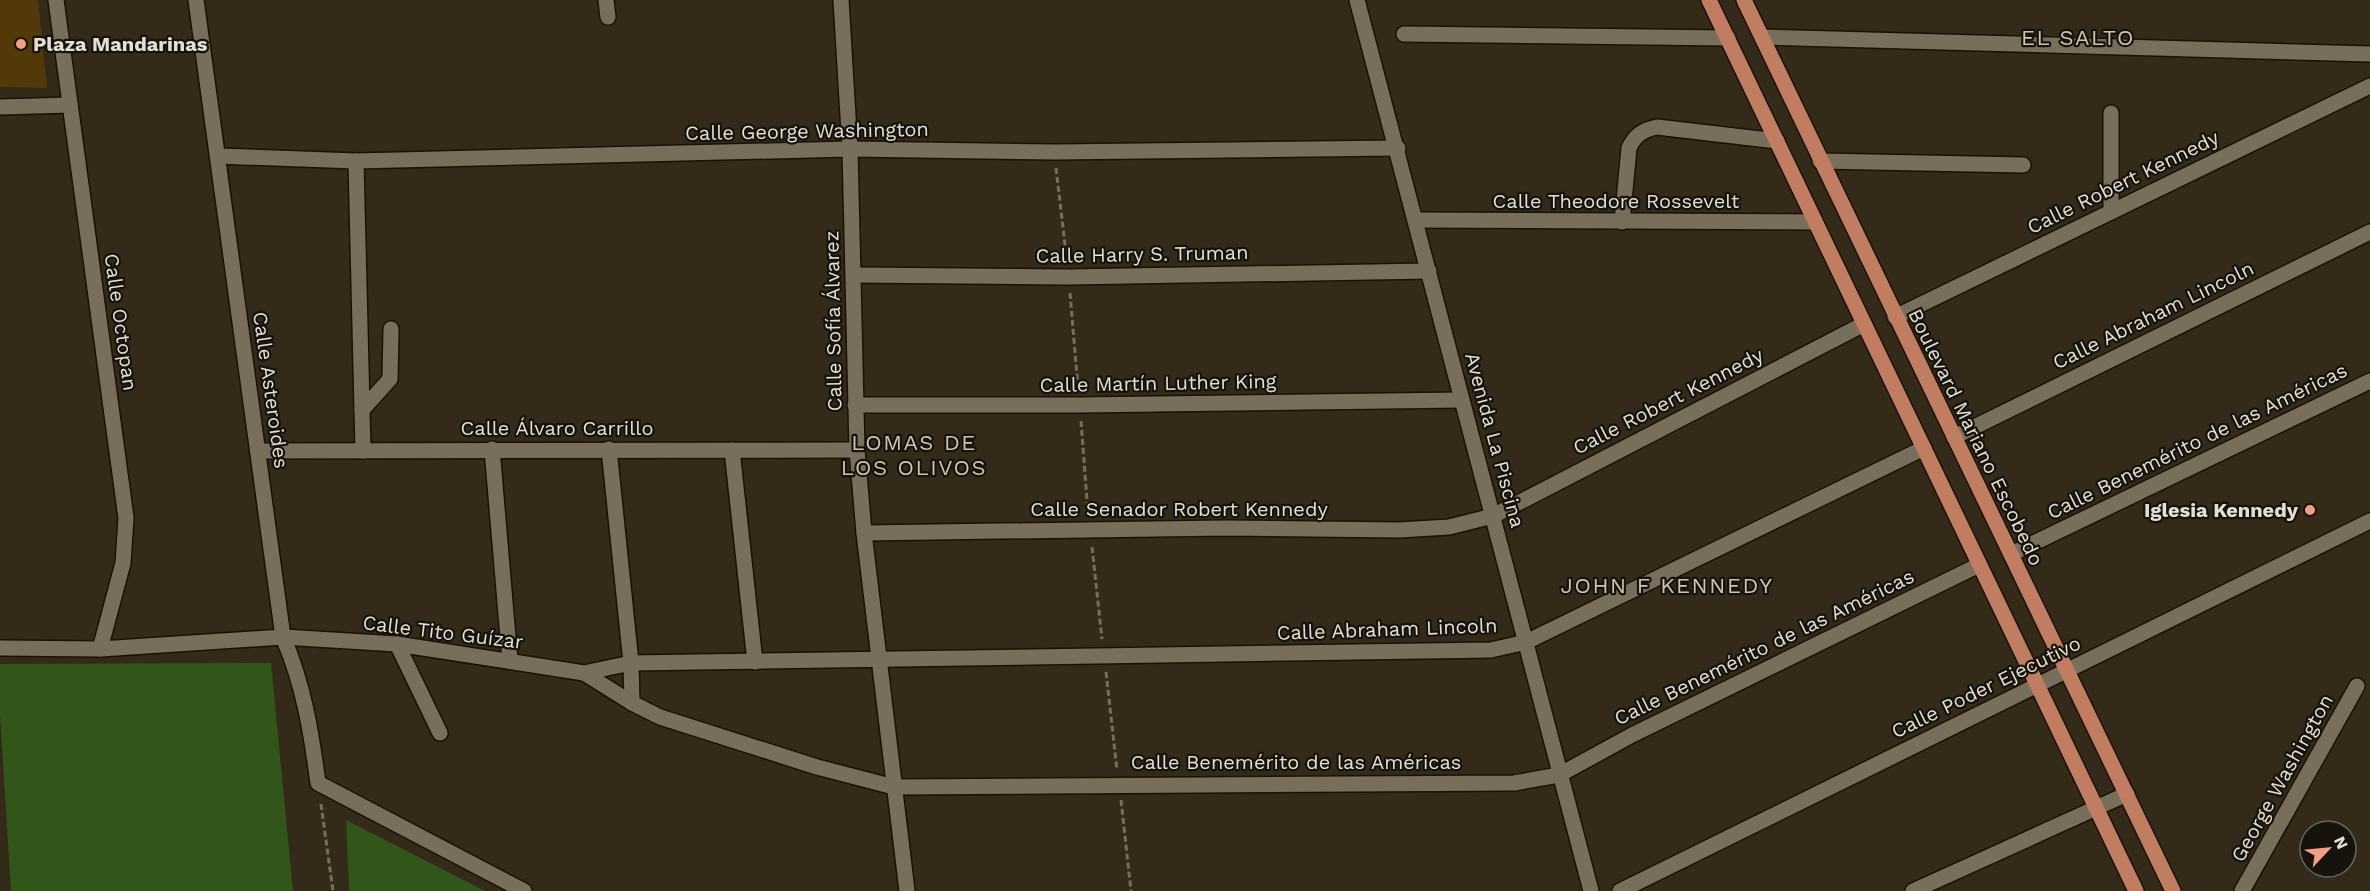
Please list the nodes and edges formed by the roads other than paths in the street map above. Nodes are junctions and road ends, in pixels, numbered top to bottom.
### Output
1 (56, 0) edge
2 (196, 0) edge
3 (606, 0) edge
4 (841, 0) edge
5 (1357, 0) edge
6 (1709, 0) edge
7 (1744, 0) edge
8 (608, 17) dead end
9 (1404, 34) dead end
10 (1728, 38) junction
11 (1761, 38) junction
12 (2370, 54) edge
13 (2370, 86) edge
14 (70, 105) junction
15 (0, 107) edge
16 (2111, 113) dead end
17 (1777, 141) junction
18 (1398, 148) junction
19 (850, 149) junction
20 (218, 156) junction
21 (356, 161) junction
22 (1820, 162) junction
23 (2023, 165) dead end
24 (2111, 212) junction
25 (1416, 220) junction
26 (1622, 222) junction
27 (1815, 222) junction
28 (2370, 232) edge
29 (1429, 271) junction
30 (855, 275) junction
31 (1895, 317) junction
32 (1864, 324) junction
33 (391, 329) dead end
34 (2370, 381) edge
35 (1462, 400) junction
36 (855, 405) junction
37 (362, 410) junction
38 (1954, 437) junction
39 (1924, 447) junction
40 (609, 448) junction
41 (492, 449) junction
42 (732, 450) junction
43 (857, 450) junction
44 (258, 451) junction
45 (363, 451) junction
46 (1493, 516) junction
47 (2370, 521) edge
48 (864, 533) junction
49 (2011, 554) junction
50 (1979, 565) junction
51 (283, 637) junction
52 (1526, 642) junction
53 (397, 644) junction
54 (0, 648) edge
55 (100, 648) junction
56 (879, 659) junction
57 (510, 661) junction
58 (755, 662) junction
59 (631, 663) junction
60 (2067, 670) junction
61 (584, 673) junction
62 (2037, 684) junction
63 (2357, 686) dead end
64 (632, 703) junction
65 (440, 733) dead end
66 (1559, 775) junction
67 (894, 787) junction
68 (2127, 794) junction
69 (2097, 809) junction
70 (524, 891) edge
71 (908, 891) edge
72 (1591, 891) edge
73 (1620, 891) edge
74 (1913, 891) edge
75 (2136, 891) edge
76 (2173, 891) edge
77 (2242, 891) edge

1 - 14 street, Calle Octopan
2 - 20 street, Calle Asteroides
3 - 8 street
4 - 19 street, Calle Sofía Álvarez
5 - 18 street, Avenida La Piscina
6 - 10 main road
7 - 11 main road, Boulevard Mariano Escobedo
9 - 10 street
10 - 17 main road
11 - 12 street
11 - 22 main road, Boulevard Mariano Escobedo
13 - 24 street, Calle Robert Kennedy
14 - 15 street
14 - 55 street, Calle Octopan
16 - 24 street
17 - 26 street
17 - 27 main road
18 - 19 street, Calle George Washington
18 - 25 street, Avenida La Piscina
19 - 21 street, Calle George Washington
19 - 30 street, Calle Sofía Álvarez
20 - 21 street, Calle George Washington
20 - 44 street, Calle Asteroides
21 - 37 street
22 - 23 street
22 - 31 main road, Boulevard Mariano Escobedo
24 - 31 street, Calle Robert Kennedy
25 - 26 street, Calle Theodore Rossevelt
25 - 29 street, Avenida La Piscina
26 - 27 street, Calle Theodore Rossevelt
27 - 32 main road
28 - 38 street, Calle Abraham Lincoln
29 - 30 street, Calle Harry S. Truman
29 - 35 street, Avenida La Piscina
30 - 36 street, Calle Sofía Álvarez
31 - 38 main road, Boulevard Mariano Escobedo
32 - 39 main road
32 - 46 street, Calle Robert Kennedy
33 - 37 street
34 - 49 street, Calle Benemérito de las Américas
35 - 36 street, Calle Martín Luther King
35 - 46 street, Avenida La Piscina
36 - 43 street, Calle Sofía Álvarez
37 - 45 street
38 - 49 main road, Boulevard Mariano Escobedo
39 - 50 main road
39 - 52 street, Calle Abraham Lincoln
40 - 41 street, Calle Álvaro Carrillo
40 - 42 street, Calle Álvaro Carrillo
40 - 59 street
41 - 45 street, Calle Álvaro Carrillo
41 - 57 street
42 - 43 street, Calle Álvaro Carrillo
42 - 58 street
43 - 48 street, Calle Sofía Álvarez
44 - 45 street, Calle Álvaro Carrillo
44 - 51 street, Calle Asteroides
46 - 48 street, Calle Senador Robert Kennedy
46 - 52 street, Avenida La Piscina
47 - 60 street, Calle Poder Ejecutivo
48 - 56 street, Calle Sofía Álvarez
49 - 60 main road, Boulevard Mariano Escobedo
50 - 62 main road
50 - 66 street, Calle Benemérito de las Américas
51 - 53 street, Calle Tito Guízar
51 - 55 street, Calle Tito Guízar
51 - 70 street, Calle Asteroides
52 - 56 street, Calle Abraham Lincoln
52 - 66 street, Avenida La Piscina
53 - 57 street, Calle Tito Guízar
53 - 65 street
54 - 55 street, Calle Tito Guízar
56 - 58 street, Calle Tito Guízar
56 - 67 street, Calle Sofía Álvarez
57 - 61 street, Calle Tito Guízar
58 - 59 street, Calle Tito Guízar
59 - 61 street, Calle Tito Guízar
59 - 64 street
60 - 62 street, Calle Poder Ejecutivo
60 - 68 main road, Boulevard Mariano Escobedo
61 - 64 street, Calle Benemérito de las Américas
62 - 69 main road
62 - 73 street, Calle Poder Ejecutivo
63 - 77 street, George Washington
64 - 67 street, Calle Benemérito de las Américas
66 - 67 street, Calle Benemérito de las Américas
66 - 72 street, Avenida La Piscina
67 - 71 street, Calle Sofía Álvarez
68 - 69 street
68 - 76 main road, Boulevard Mariano Escobedo
69 - 74 street
69 - 75 main road

